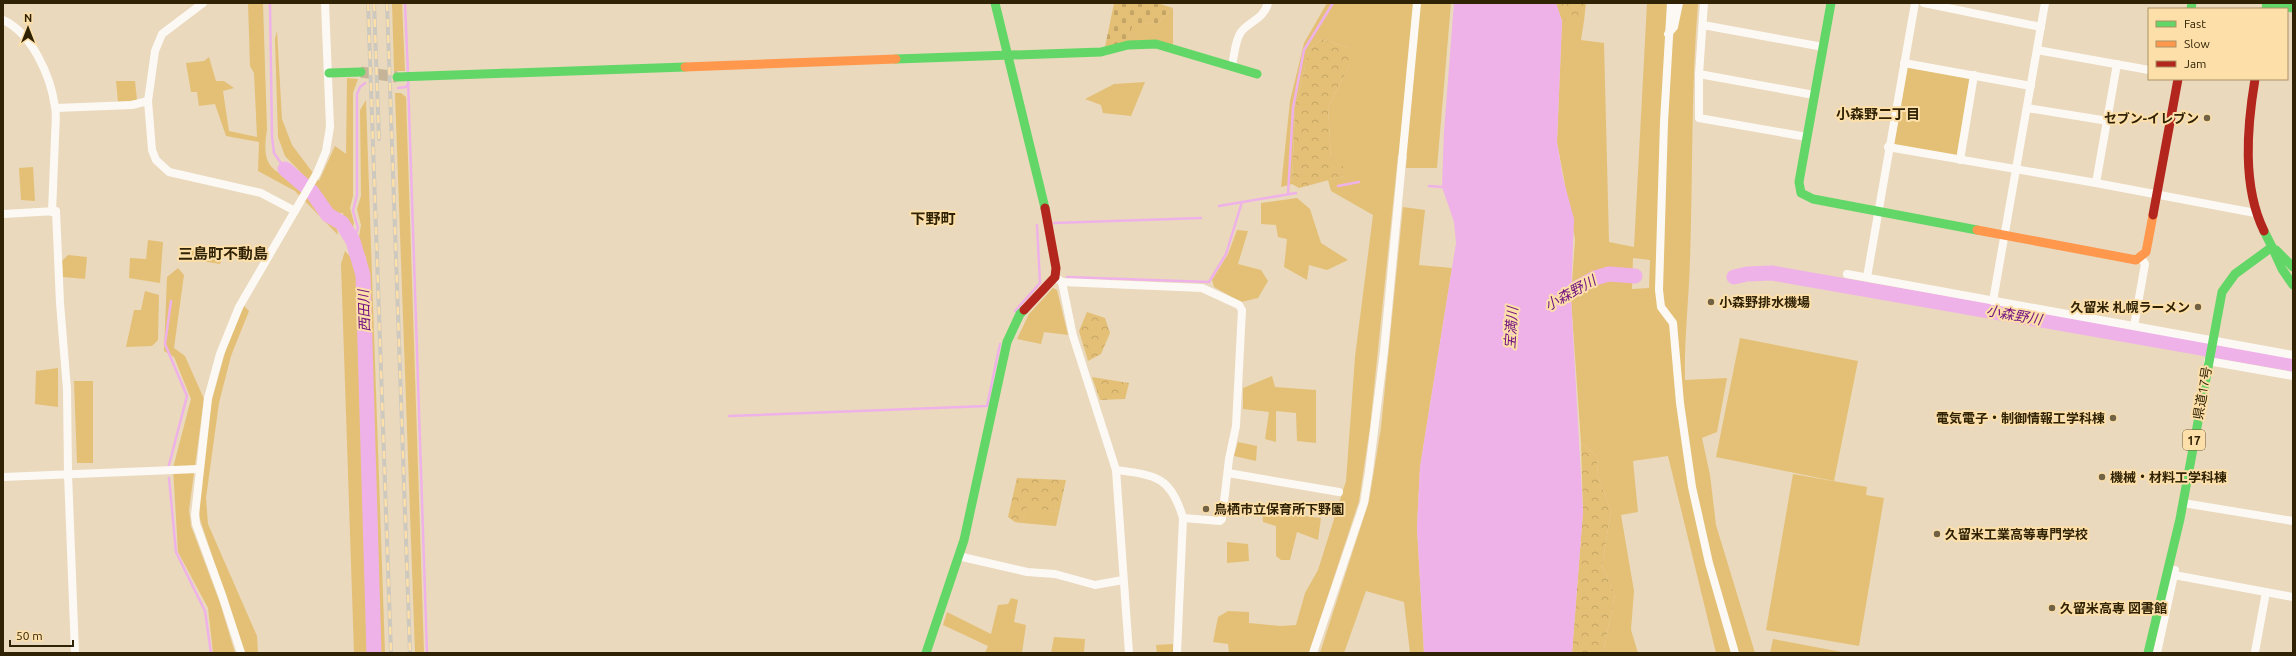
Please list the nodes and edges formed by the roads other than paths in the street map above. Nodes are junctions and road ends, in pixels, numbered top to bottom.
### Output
1 (202, 3) edge
2 (326, 3) edge
3 (995, 3) edge
4 (1268, 3) edge
5 (1417, 3) edge
6 (1671, 3) edge
7 (1679, 3) edge
8 (1704, 3) edge
9 (1831, 3) edge
10 (1915, 3) edge
11 (1924, 3) edge
12 (2045, 3) edge
13 (2266, 3) edge
14 (2293, 8) edge
15 (3, 20) edge
16 (1703, 25) junction
17 (2041, 27) junction
18 (1668, 34) junction
19 (1823, 47) junction
20 (2037, 50) junction
21 (1007, 56) junction
22 (1904, 63) junction
23 (2117, 64) junction
24 (1232, 66) junction
25 (2148, 70) edge
26 (361, 72) tunnel mouth
27 (329, 73) junction
28 (1256, 74) dead end
29 (1699, 74) junction
30 (1974, 75) junction
31 (400, 77) tunnel mouth
32 (2178, 80) edge
33 (2255, 80) edge
34 (2030, 86) junction
35 (1814, 95) junction
36 (148, 101) junction
37 (56, 108) junction
38 (2027, 108) junction
39 (2108, 121) junction
40 (1807, 137) junction
41 (1888, 147) junction
42 (1960, 160) junction
43 (2016, 169) junction
44 (2096, 183) junction
45 (2158, 194) junction
46 (295, 211) junction
47 (52, 212) junction
48 (1877, 212) junction
49 (2255, 213) junction
50 (3, 214) edge
51 (2004, 234) junction
52 (2272, 247) junction
53 (2141, 258) junction
54 (2293, 267) edge
55 (1846, 274) dead end
56 (1867, 277) junction
57 (1058, 280) junction
58 (2293, 285) edge
59 (1993, 301) junction
60 (2134, 326) junction
61 (2212, 341) junction
62 (2293, 355) edge
63 (2208, 361) junction
64 (2293, 376) edge
65 (198, 469) junction
66 (1116, 470) junction
67 (1228, 473) junction
68 (68, 474) junction
69 (3, 477) edge
70 (1339, 492) dead end
71 (2182, 503) junction
72 (1183, 518) junction
73 (2293, 521) edge
74 (2173, 549) junction
75 (958, 556) junction
76 (2174, 575) junction
77 (1123, 580) junction
78 (2266, 592) junction
79 (2293, 597) edge
80 (2255, 652) edge
81 (75, 653) edge
82 (241, 653) edge
83 (926, 653) edge
84 (1129, 653) edge
85 (1177, 653) edge
86 (1313, 653) edge
87 (1735, 653) edge
88 (2148, 653) edge
89 (2157, 653) edge

1 - 36 street
2 - 27 street
3 - 21 street
4 - 24 street
5 - 86 street
6 - 18 street
7 - 18 street
8 - 16 street
9 - 19 street
10 - 22 street
11 - 17 street
12 - 17 street
13 - 14 street
15 - 37 street
16 - 19 street
16 - 29 street
17 - 20 street
18 - 87 street
19 - 35 street
20 - 23 street
20 - 34 street
21 - 24 street
21 - 31 street
21 - 57 street
22 - 30 street
22 - 41 street
23 - 25 street
23 - 39 street
24 - 28 street
26 - 27 street
27 - 46 street
29 - 35 street
29 - 40 street
30 - 34 street
30 - 42 street
32 - 45 street
33 - 49 street
34 - 38 street
35 - 40 street
36 - 37 street
36 - 46 street
37 - 47 street
38 - 39 street
38 - 43 street
39 - 44 street
40 - 48 street
41 - 42 street
41 - 48 street
42 - 43 street
43 - 44 street
43 - 51 street
44 - 45 street
45 - 49 street
45 - 53 street
46 - 65 street
47 - 50 street
47 - 68 street
48 - 51 street
48 - 56 street
49 - 52 street
51 - 53 street
51 - 59 street
52 - 54 street
52 - 58 street
52 - 61 street, 県道17号 / 17
53 - 60 street
55 - 56 street
56 - 59 street
57 - 66 street
57 - 67 street
57 - 75 street
59 - 60 street
60 - 61 street
61 - 62 street
61 - 63 street, 県道17号 / 17
63 - 64 street
63 - 71 street, 県道17号 / 17
65 - 68 street
65 - 82 street
66 - 72 street
66 - 77 street
67 - 70 street
67 - 72 street
68 - 69 street
68 - 81 street
71 - 73 street
71 - 74 street, 県道17号 / 17
72 - 85 street
74 - 76 street
74 - 88 street, 県道17号 / 17
75 - 77 street
75 - 83 street
76 - 78 street
76 - 89 street
77 - 84 street
78 - 79 street
78 - 80 street

